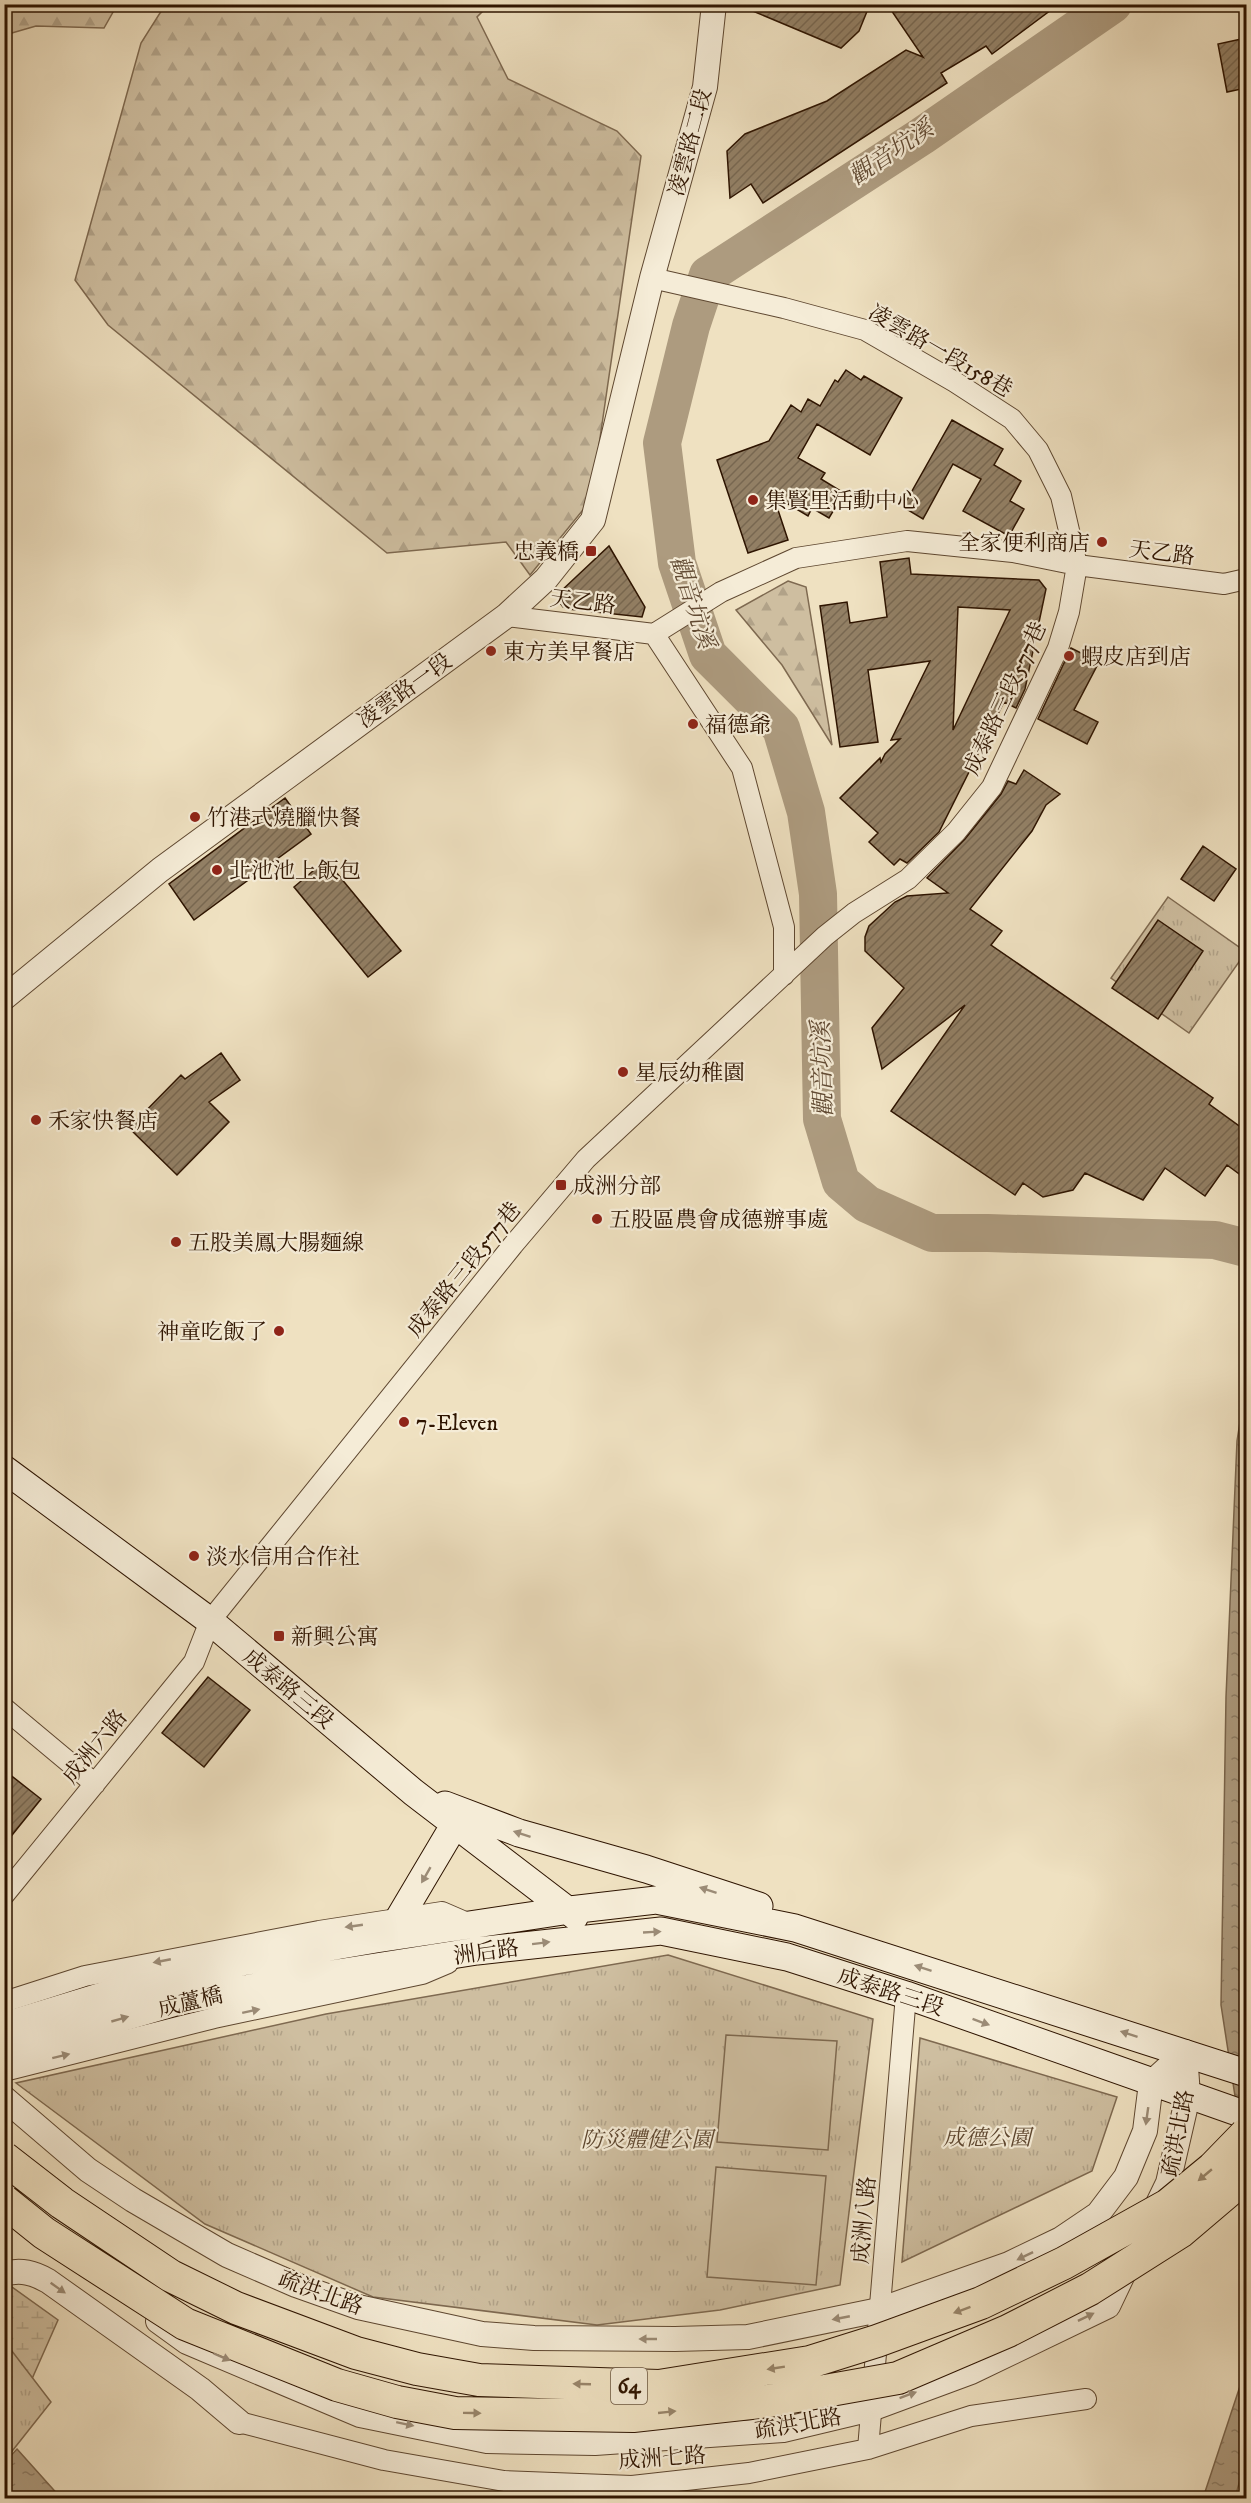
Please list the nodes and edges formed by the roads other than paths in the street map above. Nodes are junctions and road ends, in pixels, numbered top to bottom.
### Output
1 (714, 4) edge
2 (664, 281) junction
3 (1038, 450) joint
4 (1077, 565) junction
5 (1246, 579) edge
6 (506, 616) junction
7 (654, 634) junction
8 (784, 975) junction
9 (4, 998) edge
10 (4, 1469) edge
11 (210, 1621) junction
12 (4, 1708) edge
13 (95, 1784) junction
14 (413, 1792) junction
15 (455, 1824) junction
16 (4, 1895) edge
17 (570, 1910) junction
18 (388, 1932) junction
19 (594, 1937) junction
20 (477, 1951) junction
21 (881, 1954) junction
22 (379, 1967) joint
23 (906, 1995) junction
24 (4, 2002) edge
25 (4, 2026) edge
26 (1185, 2052) junction
27 (4, 2055) edge
28 (4, 2071) edge
29 (1246, 2073) edge
30 (1151, 2083) junction
31 (4, 2098) edge
32 (1201, 2100) junction
33 (1246, 2115) edge
34 (1246, 2134) edge
35 (4, 2158) edge
36 (1246, 2176) edge
37 (4, 2202) edge
38 (4, 2274) edge
39 (879, 2310) junction
40 (1086, 2399) dead end
41 (871, 2409) junction
42 (239, 2422) joint
43 (868, 2449) junction

1 - 2 street, 凌雲路二段
2 - 3 street, 凌雲路一段158巷
2 - 6 street, 凌雲路一段
3 - 4 street, 成泰路三段577巷
4 - 5 street, 天乙路
4 - 7 street, 天乙路
4 - 8 street, 成泰路三段577巷
6 - 7 street, 天乙路
6 - 9 street, 凌雲路一段
7 - 8 street
8 - 11 street, 成泰路三段577巷
10 - 11 main road, 成泰路三段
11 - 13 street, 成洲六路
11 - 14 main road, 成泰路三段
12 - 13 street
13 - 16 street, 成洲六路
14 - 15 main road, 成泰路三段
21 -> 14 main road
15 - 17 main road, 成泰路三段
15 -> 18 main road
17 - 18 main road, 洲后路
17 - 19 main road, 成泰路三段
17 - 21 main road, 成泰路三段
18 -> 24 street
18 - 25 main road, 成蘆橋
20 -> 19 main road, 洲后路
19 -> 23 main road, 成泰路三段
20 - 22 main road, 洲后路
28 -> 20 street
26 -> 21 main road, 成泰路三段
27 -> 22 main road, 成蘆橋
23 -> 30 main road, 成泰路三段
23 - 39 street, 成洲八路
26 - 29 main road, 成泰路三段
26 - 30 street, 疏洪北路
26 - 32 street, 疏洪北路
30 - 32 main road, 成泰路三段
30 -> 39 street, 疏洪北路
39 -> 31 street, 疏洪北路
32 - 33 main road, 成泰路三段
41 -> 32 street, 疏洪北路
34 -> 35 highway, 64, bridge
37 -> 36 highway, 64, bridge
37 -> 41 street, 疏洪北路
38 -> 42 street
39 - 41 street, 成洲八路
40 - 43 street, 成洲七路
41 - 43 street, 成洲八路
42 - 43 street, 成洲七路

